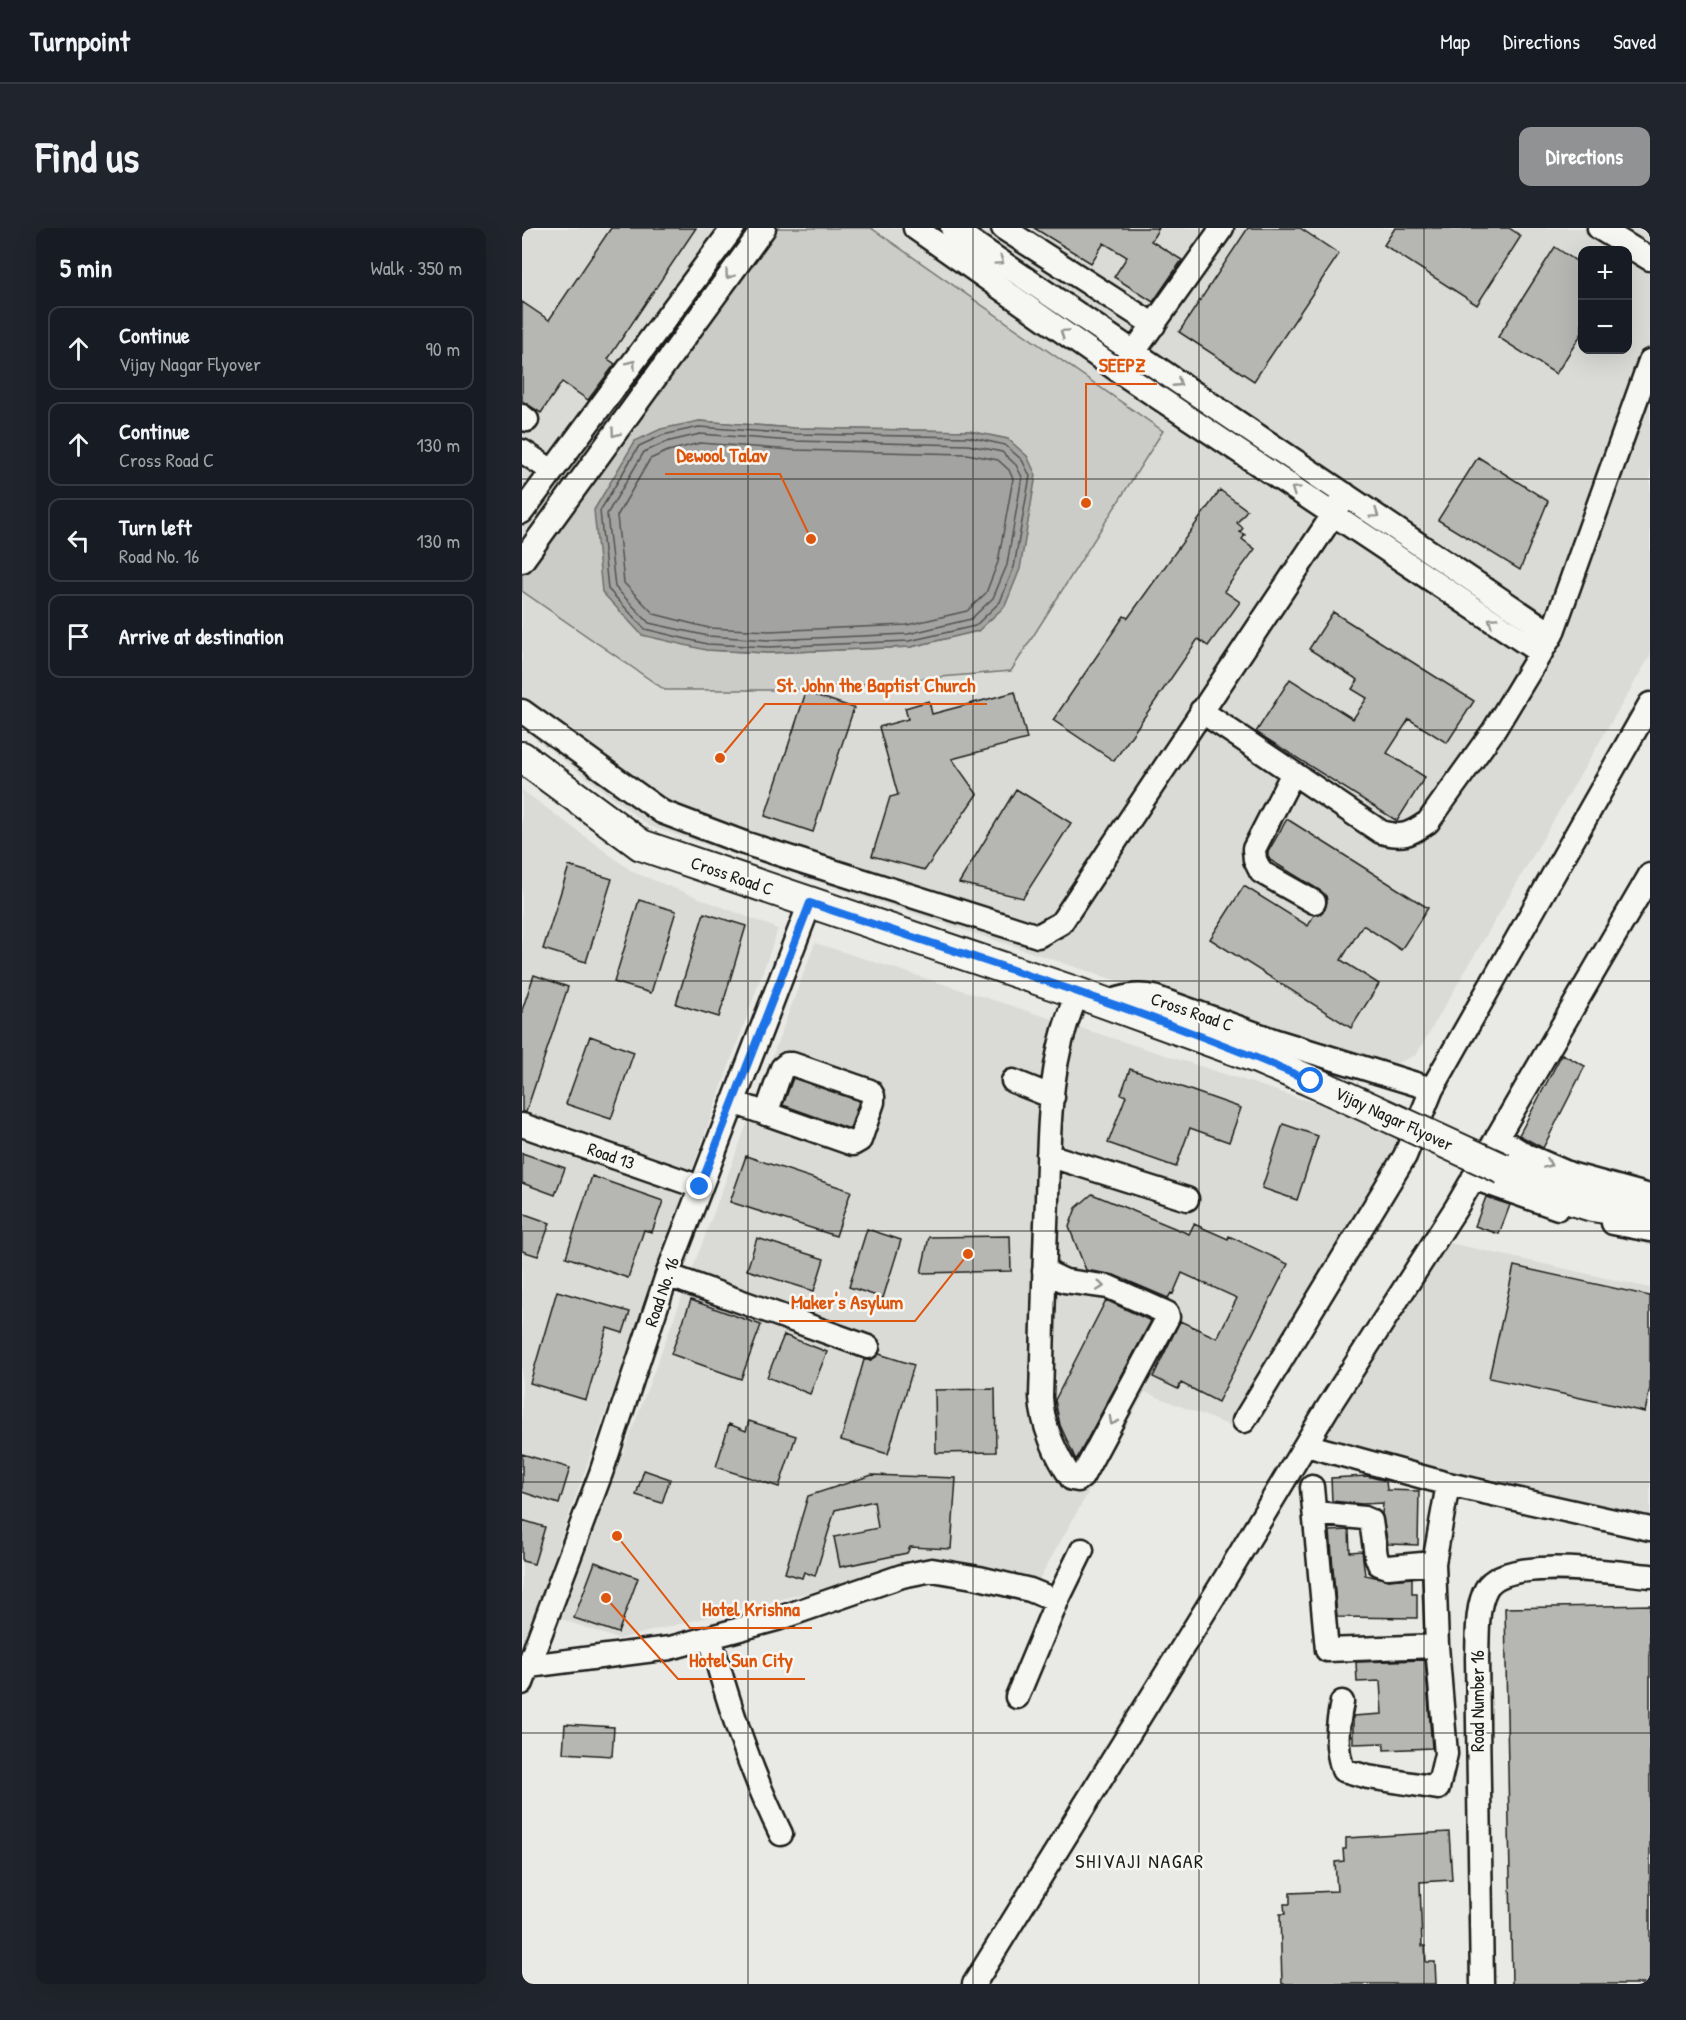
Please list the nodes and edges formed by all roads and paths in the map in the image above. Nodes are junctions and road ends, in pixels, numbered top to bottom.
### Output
1 (733, 228) edge
2 (764, 228) edge
3 (915, 228) edge
4 (951, 228) edge
5 (1004, 228) edge
6 (1222, 228) edge
7 (1599, 228) edge
8 (1650, 259) edge
9 (1154, 325) junction
10 (1134, 354) junction
11 (1650, 361) edge
12 (1120, 372) junction
13 (522, 451) edge
14 (552, 471) junction
15 (1345, 494) junction
16 (522, 512) edge
17 (1333, 515) junction
18 (522, 561) edge
19 (1547, 644) junction
20 (1650, 704) edge
21 (522, 711) edge
22 (1200, 711) junction
23 (522, 757) edge
24 (1293, 773) junction
25 (1650, 875) edge
26 (1314, 902) dead end
27 (810, 903) junction
28 (1103, 1002) junction
29 (1013, 1081) dead end
30 (1432, 1089) junction
31 (1053, 1097) junction
32 (733, 1102) junction
33 (766, 1114) junction
34 (522, 1125) edge
35 (1497, 1137) junction
36 (1048, 1155) junction
37 (1473, 1178) junction
38 (700, 1187) junction
39 (1650, 1196) edge
40 (1187, 1199) dead end
41 (1650, 1215) edge
42 (1650, 1230) edge
43 (1044, 1271) junction
44 (667, 1275) junction
45 (868, 1347) dead end
46 (1244, 1421) dead end
47 (1306, 1445) junction
48 (1448, 1484) junction
49 (1312, 1487) dead end
50 (1316, 1513) junction
51 (1650, 1529) edge
52 (1082, 1550) dead end
53 (1434, 1563) junction
54 (1650, 1576) edge
55 (1057, 1601) junction
56 (710, 1637) junction
57 (1437, 1646) junction
58 (525, 1675) edge
59 (1017, 1696) dead end
60 (1342, 1702) dead end
61 (781, 1834) dead end
62 (974, 1984) edge
63 (1482, 1984) edge

14 -> 1 street
2 -> 18 street
12 -> 3 street
4 -> 10 street
5 - 9 street
6 - 9 street
7 - 8 street
9 - 10 street
10 - 12 street
10 -> 15 street
11 - 19 street
17 -> 12 street
13 - 14 street
14 - 16 street
15 - 17 street
15 -> 19 street
19 -> 17 street
17 - 22 street
19 - 24 street
20 - 30 street
21 - 22 street
22 - 24 street
23 - 27 main road, Cross Road C
24 - 26 street
25 - 35 street
27 - 28 main road, Cross Road C
27 - 32 street, Road No. 16
28 - 30 street, Cross Road C
28 - 31 street
28 - 41 main road, Vijay Nagar Flyover, bridge
29 - 31 street
30 - 46 street
31 - 36 street
32 - 33 street
32 - 38 street, Road No. 16
33 - 33 street
34 - 38 street, Road 13
35 - 37 street
35 -> 39 street
36 - 40 street
36 - 43 street
37 - 42 street
37 - 47 street
38 - 44 street, Road No. 16
43 -> 43 street
44 - 45 street
44 - 58 street, Road No. 16
47 - 48 street
47 - 62 street
48 - 51 street
48 - 53 street
49 - 50 street
50 - 53 street
50 - 57 street
52 - 55 street
53 - 57 street
54 - 63 street, Road Number 16
55 - 56 street
55 - 59 street
56 - 58 street
56 - 61 street
57 - 60 street

